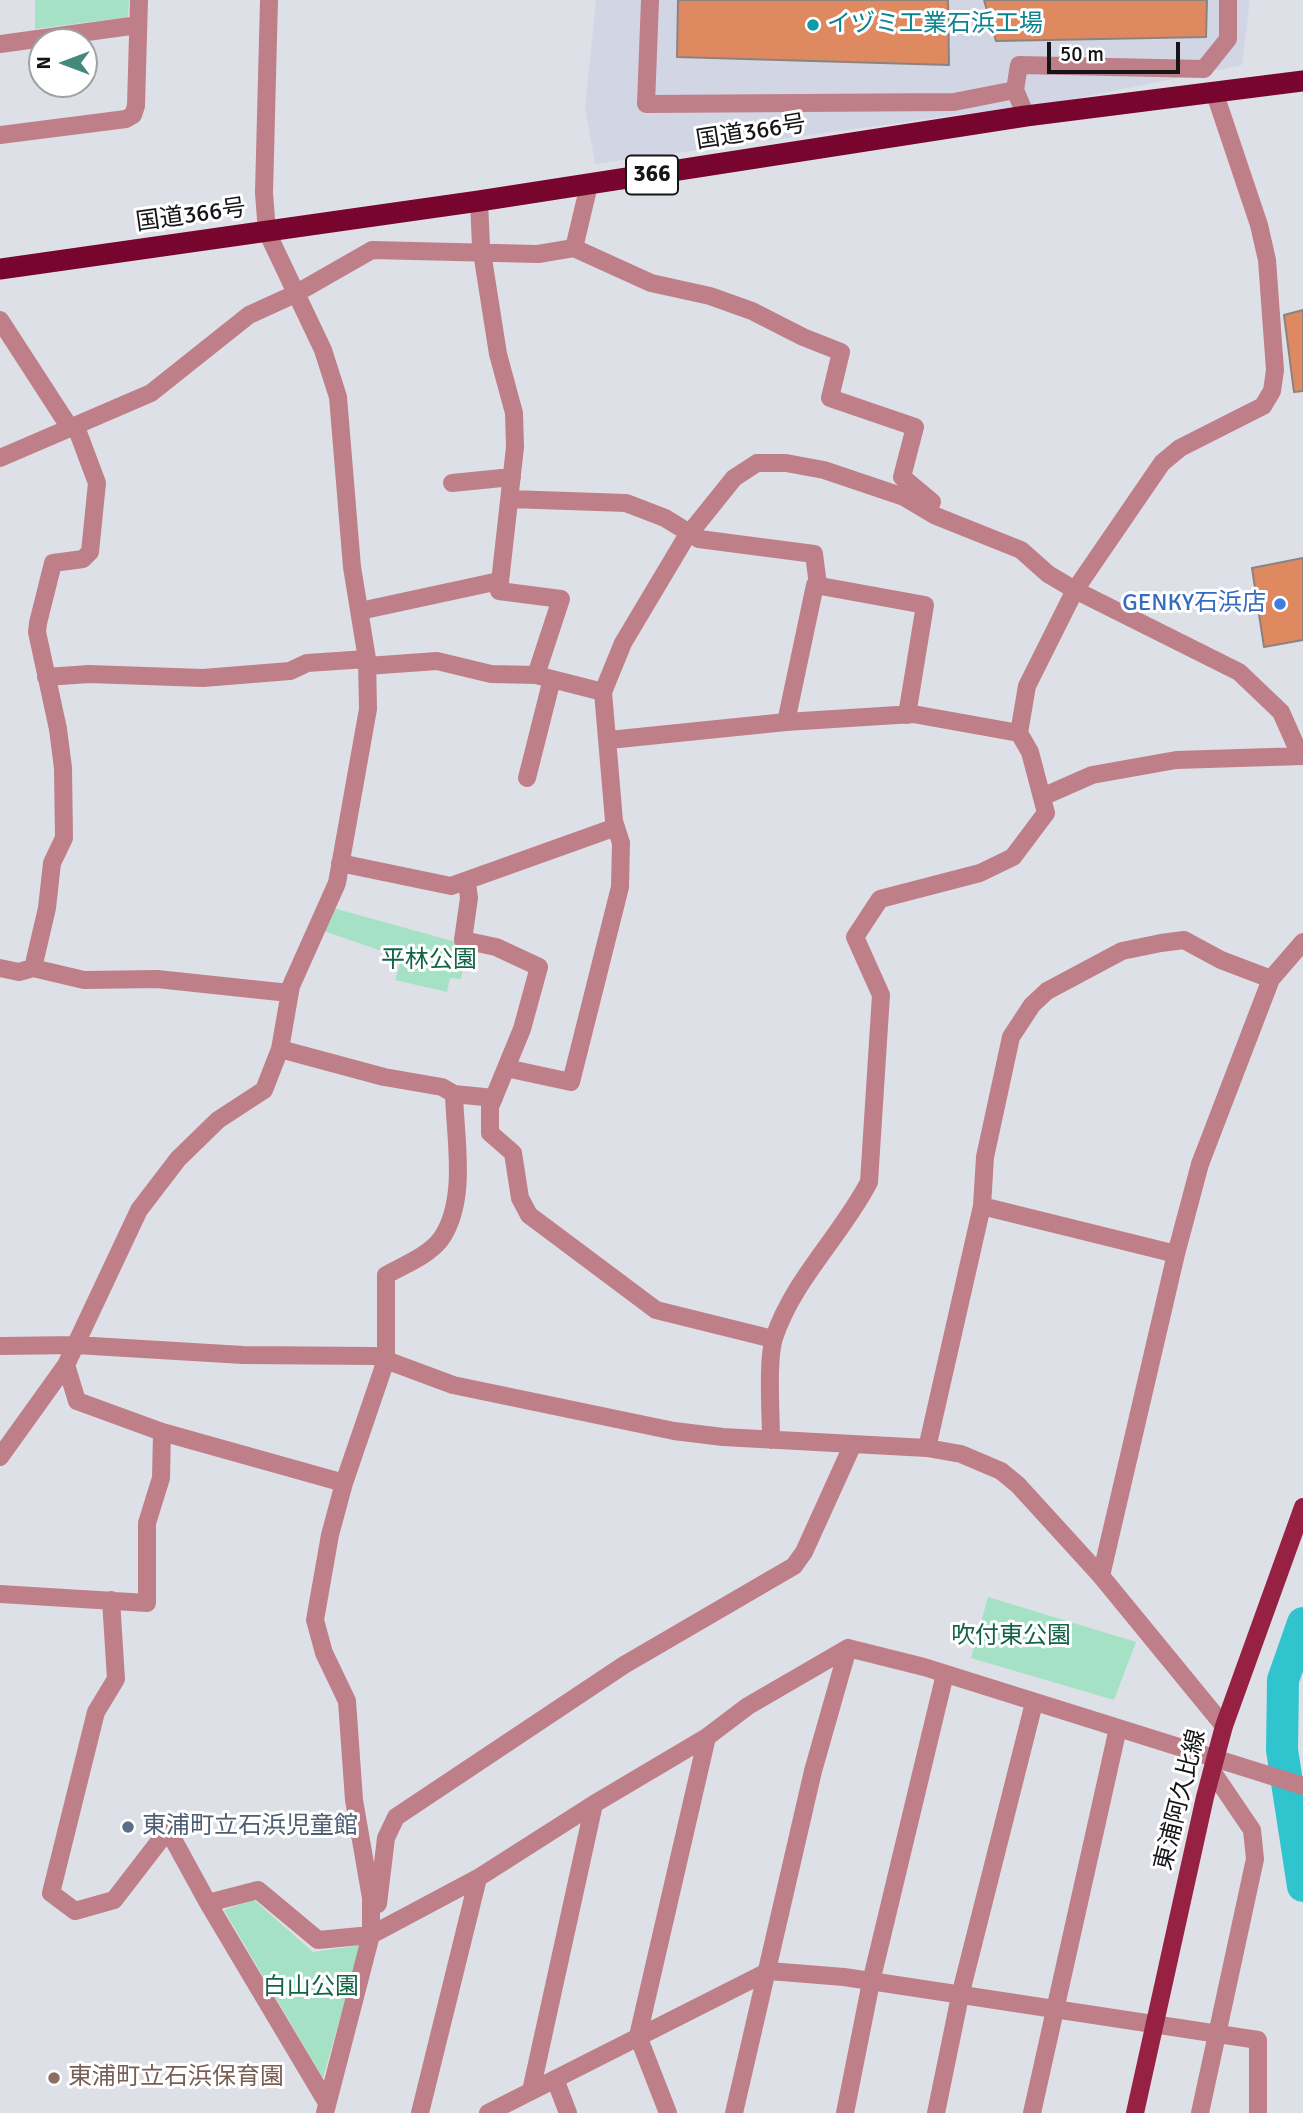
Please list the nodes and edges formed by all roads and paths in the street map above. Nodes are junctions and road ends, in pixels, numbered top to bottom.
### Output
1 (139, 0) edge
2 (269, 0) edge
3 (650, 0) edge
4 (1228, 0) edge
5 (138, 25) junction
6 (0, 44) edge
7 (1303, 80) edge
8 (1015, 90) junction
9 (1215, 94) junction
10 (1026, 117) junction
11 (0, 135) edge
12 (589, 185) junction
13 (479, 201) junction
14 (267, 232) junction
15 (573, 248) junction
16 (483, 255) junction
17 (0, 269) edge
18 (295, 294) junction
19 (0, 320) edge
20 (73, 428) junction
21 (0, 458) edge
22 (512, 477) junction
23 (452, 483) dead end
24 (510, 499) junction
25 (966, 527) junction
26 (690, 531) junction
27 (499, 581) junction
28 (818, 585) junction
29 (1075, 590) junction
30 (360, 611) junction
31 (367, 662) junction
32 (46, 677) junction
33 (544, 677) junction
34 (603, 692) junction
35 (907, 715) junction
36 (786, 722) junction
37 (1019, 733) junction
38 (608, 740) junction
39 (1302, 756) edge
40 (527, 778) dead end
41 (1042, 797) junction
42 (616, 827) junction
43 (340, 863) junction
44 (467, 883) junction
45 (1303, 942) edge
46 (0, 968) edge
47 (33, 968) junction
48 (1271, 979) junction
49 (289, 993) junction
50 (280, 1049) junction
51 (506, 1068) junction
52 (454, 1094) junction
53 (494, 1098) junction
54 (982, 1206) junction
55 (1176, 1254) junction
56 (773, 1339) junction
57 (76, 1345) junction
58 (0, 1346) edge
59 (386, 1360) junction
60 (65, 1365) junction
61 (162, 1432) junction
62 (771, 1440) junction
63 (853, 1444) junction
64 (927, 1448) junction
65 (0, 1457) edge
66 (344, 1483) junction
67 (1303, 1507) edge
68 (1101, 1576) junction
69 (0, 1594) edge
70 (111, 1600) junction
71 (848, 1648) junction
72 (945, 1674) junction
73 (1034, 1703) junction
74 (1224, 1726) junction
75 (1118, 1728) junction
76 (707, 1737) junction
77 (1217, 1763) junction
78 (1303, 1786) edge
79 (594, 1804) junction
80 (383, 1867) junction
81 (478, 1878) junction
82 (208, 1903) junction
83 (393, 1923) junction
84 (371, 1935) junction
85 (769, 1971) junction
86 (871, 1982) junction
87 (960, 1996) junction
88 (1053, 2011) junction
89 (1153, 2025) junction
90 (1217, 2033) junction
91 (638, 2036) junction
92 (555, 2079) junction
93 (531, 2091) junction
94 (326, 2108) edge
95 (420, 2113) edge
96 (488, 2113) edge
97 (568, 2113) edge
98 (668, 2113) edge
99 (734, 2113) edge
100 (845, 2113) edge
101 (936, 2113) edge
102 (1032, 2113) edge
103 (1135, 2113) edge
104 (1200, 2113) edge
105 (1258, 2113) edge

1 - 5 street
2 - 14 street
3 - 8 street
4 - 8 street
5 - 6 street
5 - 11 street
7 - 9 highway, 国道366号 / 366
8 - 10 street
9 - 10 highway, 国道366号 / 366
9 - 29 street
10 - 12 highway, 国道366号 / 366
12 - 13 highway, 国道366号 / 366
12 - 15 street
13 - 14 highway, 国道366号 / 366
13 - 16 street
14 - 17 highway, 国道366号 / 366
14 - 18 street
15 - 16 street
15 - 25 street
16 - 18 street
16 - 22 street
18 - 20 street
18 - 30 street
19 - 20 street
20 - 21 street
20 - 32 street
22 - 23 street
22 - 24 street
24 - 26 street
24 - 27 street
25 - 26 street
25 - 29 street
26 - 28 street
26 - 34 street
27 - 30 street
27 - 33 street
28 - 35 street
28 - 36 street
29 - 37 street
29 - 39 street
30 - 31 street
31 - 32 street
31 - 33 street
31 - 43 street
32 - 47 street
33 - 34 street
33 - 40 street
34 - 38 street
35 - 36 street
35 - 37 street
36 - 38 street
37 - 41 street
38 - 42 street
39 - 41 street
41 - 56 street
42 - 44 street
42 - 51 street
43 - 44 street
43 - 49 street
44 - 51 street
45 - 48 street
46 - 47 street
47 - 49 street
48 - 54 street
48 - 55 street
49 - 50 street
50 - 52 street
50 - 57 street
51 - 53 street
52 - 53 street
52 - 59 street
53 - 56 street
54 - 55 street
54 - 64 street
55 - 68 street
56 - 62 street
57 - 58 street
57 - 59 street
57 - 60 street
59 - 62 street
59 - 66 street
60 - 61 street
60 - 65 street
61 - 66 street
61 - 70 street
62 - 63 street
63 - 64 street
63 - 80 street
64 - 68 street
66 - 84 street
67 - 74 main road, 東浦阿久比線
68 - 74 street
69 - 70 street
70 - 82 street
71 - 72 street
71 - 76 street
71 - 85 street
72 - 73 street
72 - 86 street
73 - 75 street
73 - 87 street
74 - 77 main road, 東浦阿久比線
75 - 77 street
75 - 88 street
76 - 79 street
76 - 91 street
77 - 78 street
77 - 89 main road, 東浦阿久比線
77 - 90 street
79 - 81 street
79 - 93 street
80 - 83 street
80 - 84 street
81 - 83 street
81 - 95 street
82 - 84 street
82 - 94 street
83 - 84 street
84 - 94 street
85 - 86 street
85 - 91 street
85 - 99 street
86 - 87 street
86 - 100 street
87 - 88 street
87 - 101 street
88 - 89 street
88 - 102 street
89 - 90 street
89 - 103 main road, 東浦阿久比線
90 - 104 street
90 - 105 street
91 - 92 street
91 - 98 street
92 - 93 street
92 - 97 street
93 - 96 street

